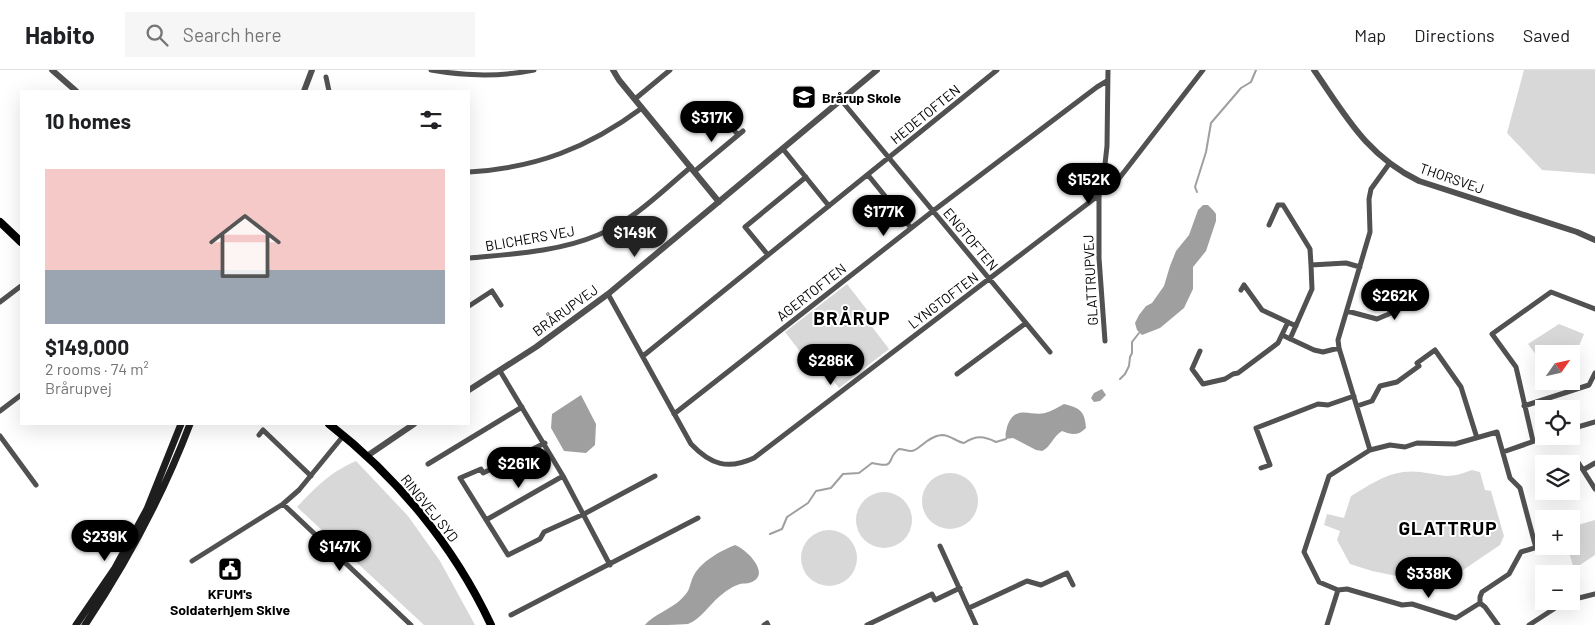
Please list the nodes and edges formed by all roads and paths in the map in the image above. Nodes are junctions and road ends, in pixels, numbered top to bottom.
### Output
1 (52, 70) edge
2 (312, 70) edge
3 (431, 70) edge
4 (534, 70) edge
5 (613, 70) edge
6 (670, 70) edge
7 (877, 70) edge
8 (997, 70) edge
9 (1108, 70) edge
10 (1203, 70) edge
11 (1314, 70) edge
12 (326, 77) dead end
13 (1107, 81) junction
14 (75, 90) edge
15 (304, 90) edge
16 (329, 90) edge
17 (635, 99) junction
18 (841, 100) junction
19 (642, 108) junction
20 (717, 110) dead end
21 (783, 149) junction
22 (889, 158) junction
23 (1389, 164) junction
24 (693, 169) junction
25 (470, 172) edge
26 (868, 175) junction
27 (806, 177) junction
28 (1100, 193) junction
29 (719, 202) junction
30 (829, 206) junction
31 (933, 211) junction
32 (0, 222) edge
33 (1269, 226) dead end
34 (911, 228) junction
35 (1595, 240) edge
36 (20, 241) edge
37 (768, 255) junction
38 (470, 258) edge
39 (1311, 265) junction
40 (1360, 267) junction
41 (989, 278) junction
42 (20, 287) edge
43 (1419, 289) dead end
44 (1241, 290) dead end
45 (1377, 291) dead end
46 (608, 294) junction
47 (0, 302) edge
48 (1392, 302) junction
49 (501, 304) dead end
50 (470, 305) edge
51 (1595, 309) edge
52 (1347, 311) junction
53 (1026, 322) junction
54 (1288, 322) junction
55 (1296, 326) junction
56 (1282, 335) junction
57 (1290, 338) junction
58 (1105, 341) dead end
59 (1339, 348) junction
60 (1200, 351) dead end
61 (1050, 352) dead end
62 (643, 356) junction
63 (500, 371) junction
64 (957, 374) dead end
65 (1595, 374) edge
66 (470, 389) edge
67 (20, 396) edge
68 (1354, 396) junction
69 (1357, 406) junction
70 (1524, 406) junction
71 (522, 407) junction
72 (0, 411) edge
73 (674, 414) junction
74 (1595, 422) edge
75 (181, 425) edge
76 (190, 425) edge
77 (330, 425) edge
78 (413, 425) edge
79 (1580, 426) edge
80 (258, 435) dead end
81 (344, 435) junction
82 (0, 436) edge
83 (1477, 438) junction
84 (1533, 441) joint
85 (545, 443) junction
86 (1370, 450) junction
87 (1504, 452) junction
88 (367, 456) junction
89 (1595, 463) edge
90 (428, 464) dead end
91 (1580, 465) edge
92 (1260, 468) dead end
93 (1583, 470) junction
94 (311, 476) junction
95 (563, 476) junction
96 (655, 476) dead end
97 (36, 484) dead end
98 (1595, 488) edge
99 (283, 504) junction
100 (584, 514) junction
101 (698, 518) dead end
102 (486, 520) junction
103 (1535, 544) edge
104 (940, 546) dead end
105 (1535, 548) edge
106 (192, 562) dead end
107 (610, 565) junction
108 (1073, 585) dead end
109 (960, 588) junction
110 (1338, 590) junction
111 (1595, 594) edge
112 (1580, 598) edge
113 (1480, 603) junction
114 (969, 608) junction
115 (1552, 610) edge
116 (511, 615) dead end
117 (76, 625) edge
118 (85, 625) edge
119 (411, 625) edge
120 (491, 625) edge
121 (867, 625) edge
122 (976, 625) edge
123 (1327, 625) edge
124 (1498, 625) edge
125 (1529, 625) edge

1 - 14 street
2 - 15 street
3 - 4 street
5 - 17 street
6 - 17 street
7 - 18 street, BRÅRUPVEJ
8 - 22 street, HEDETOFTEN
9 - 13 street, GLATTRUPVEJ
10 - 28 street, LYNGTOFTEN
11 - 23 street, THORSVEJ
12 - 16 street
13 - 28 street, GLATTRUPVEJ
13 - 31 street, AGERTOFTEN
17 - 19 street
18 - 21 street, BRÅRUPVEJ
18 - 22 street, ENGTOFTEN
19 - 24 street
19 - 25 street
20 - 24 street, BLICHERS VEJ
21 - 27 street
21 - 29 street, BRÅRUPVEJ
22 - 26 street, HEDETOFTEN
22 - 31 street, ENGTOFTEN
23 - 35 street, THORSVEJ
23 - 40 street
24 - 29 street
24 - 38 street, BLICHERS VEJ
26 - 30 street, HEDETOFTEN
26 - 34 street
27 - 30 street
27 - 37 street
28 - 41 street, LYNGTOFTEN
28 - 58 street, GLATTRUPVEJ
29 - 46 street, BRÅRUPVEJ
30 - 37 street, HEDETOFTEN
31 - 34 street, AGERTOFTEN
31 - 41 street, ENGTOFTEN
32 - 36 main road
33 - 39 street
34 - 73 street, AGERTOFTEN
37 - 62 street, HEDETOFTEN
39 - 40 street
39 - 55 street
40 - 52 street
41 - 53 street, ENGTOFTEN
41 - 73 street, LYNGTOFTEN
42 - 47 street
43 - 48 street
44 - 54 street
45 - 48 street
46 - 62 street, LYNGTOFTEN
46 - 63 street, BRÅRUPVEJ
48 - 52 street
49 - 50 street
51 - 70 street
52 - 59 street
53 - 61 street, ENGTOFTEN
53 - 64 street
54 - 55 street
54 - 56 street
55 - 57 street
56 - 57 street
56 - 60 street
57 - 59 street
59 - 68 street
62 - 73 street, LYNGTOFTEN
63 - 66 street, BRÅRUPVEJ
63 - 71 street
65 - 70 street
67 - 72 street
68 - 69 street
68 - 92 street
69 - 83 street
69 - 86 street
70 - 84 street
71 - 85 street
71 - 90 street
74 - 79 street
75 - 117 main road
76 - 118 main road
77 - 81 main road, RINGVEJ SYD
78 - 88 street
80 - 94 street
81 - 88 main road, RINGVEJ SYD
81 - 94 street
82 - 97 street
83 - 86 street
83 - 87 street
84 - 87 street
85 - 95 street
85 - 102 street
86 - 110 street
87 - 103 street
88 - 120 main road, RINGVEJ SYD
89 - 93 street
91 - 93 street
93 - 98 street
94 - 99 street
95 - 100 street
95 - 102 street
96 - 100 street
99 - 106 street
99 - 119 street
100 - 102 street
100 - 107 street
101 - 107 street
104 - 109 street
105 - 113 street
107 - 116 street
108 - 114 street
109 - 114 street
109 - 121 street
110 - 113 street
110 - 123 street
111 - 112 street
113 - 124 street
114 - 122 street
115 - 125 street

